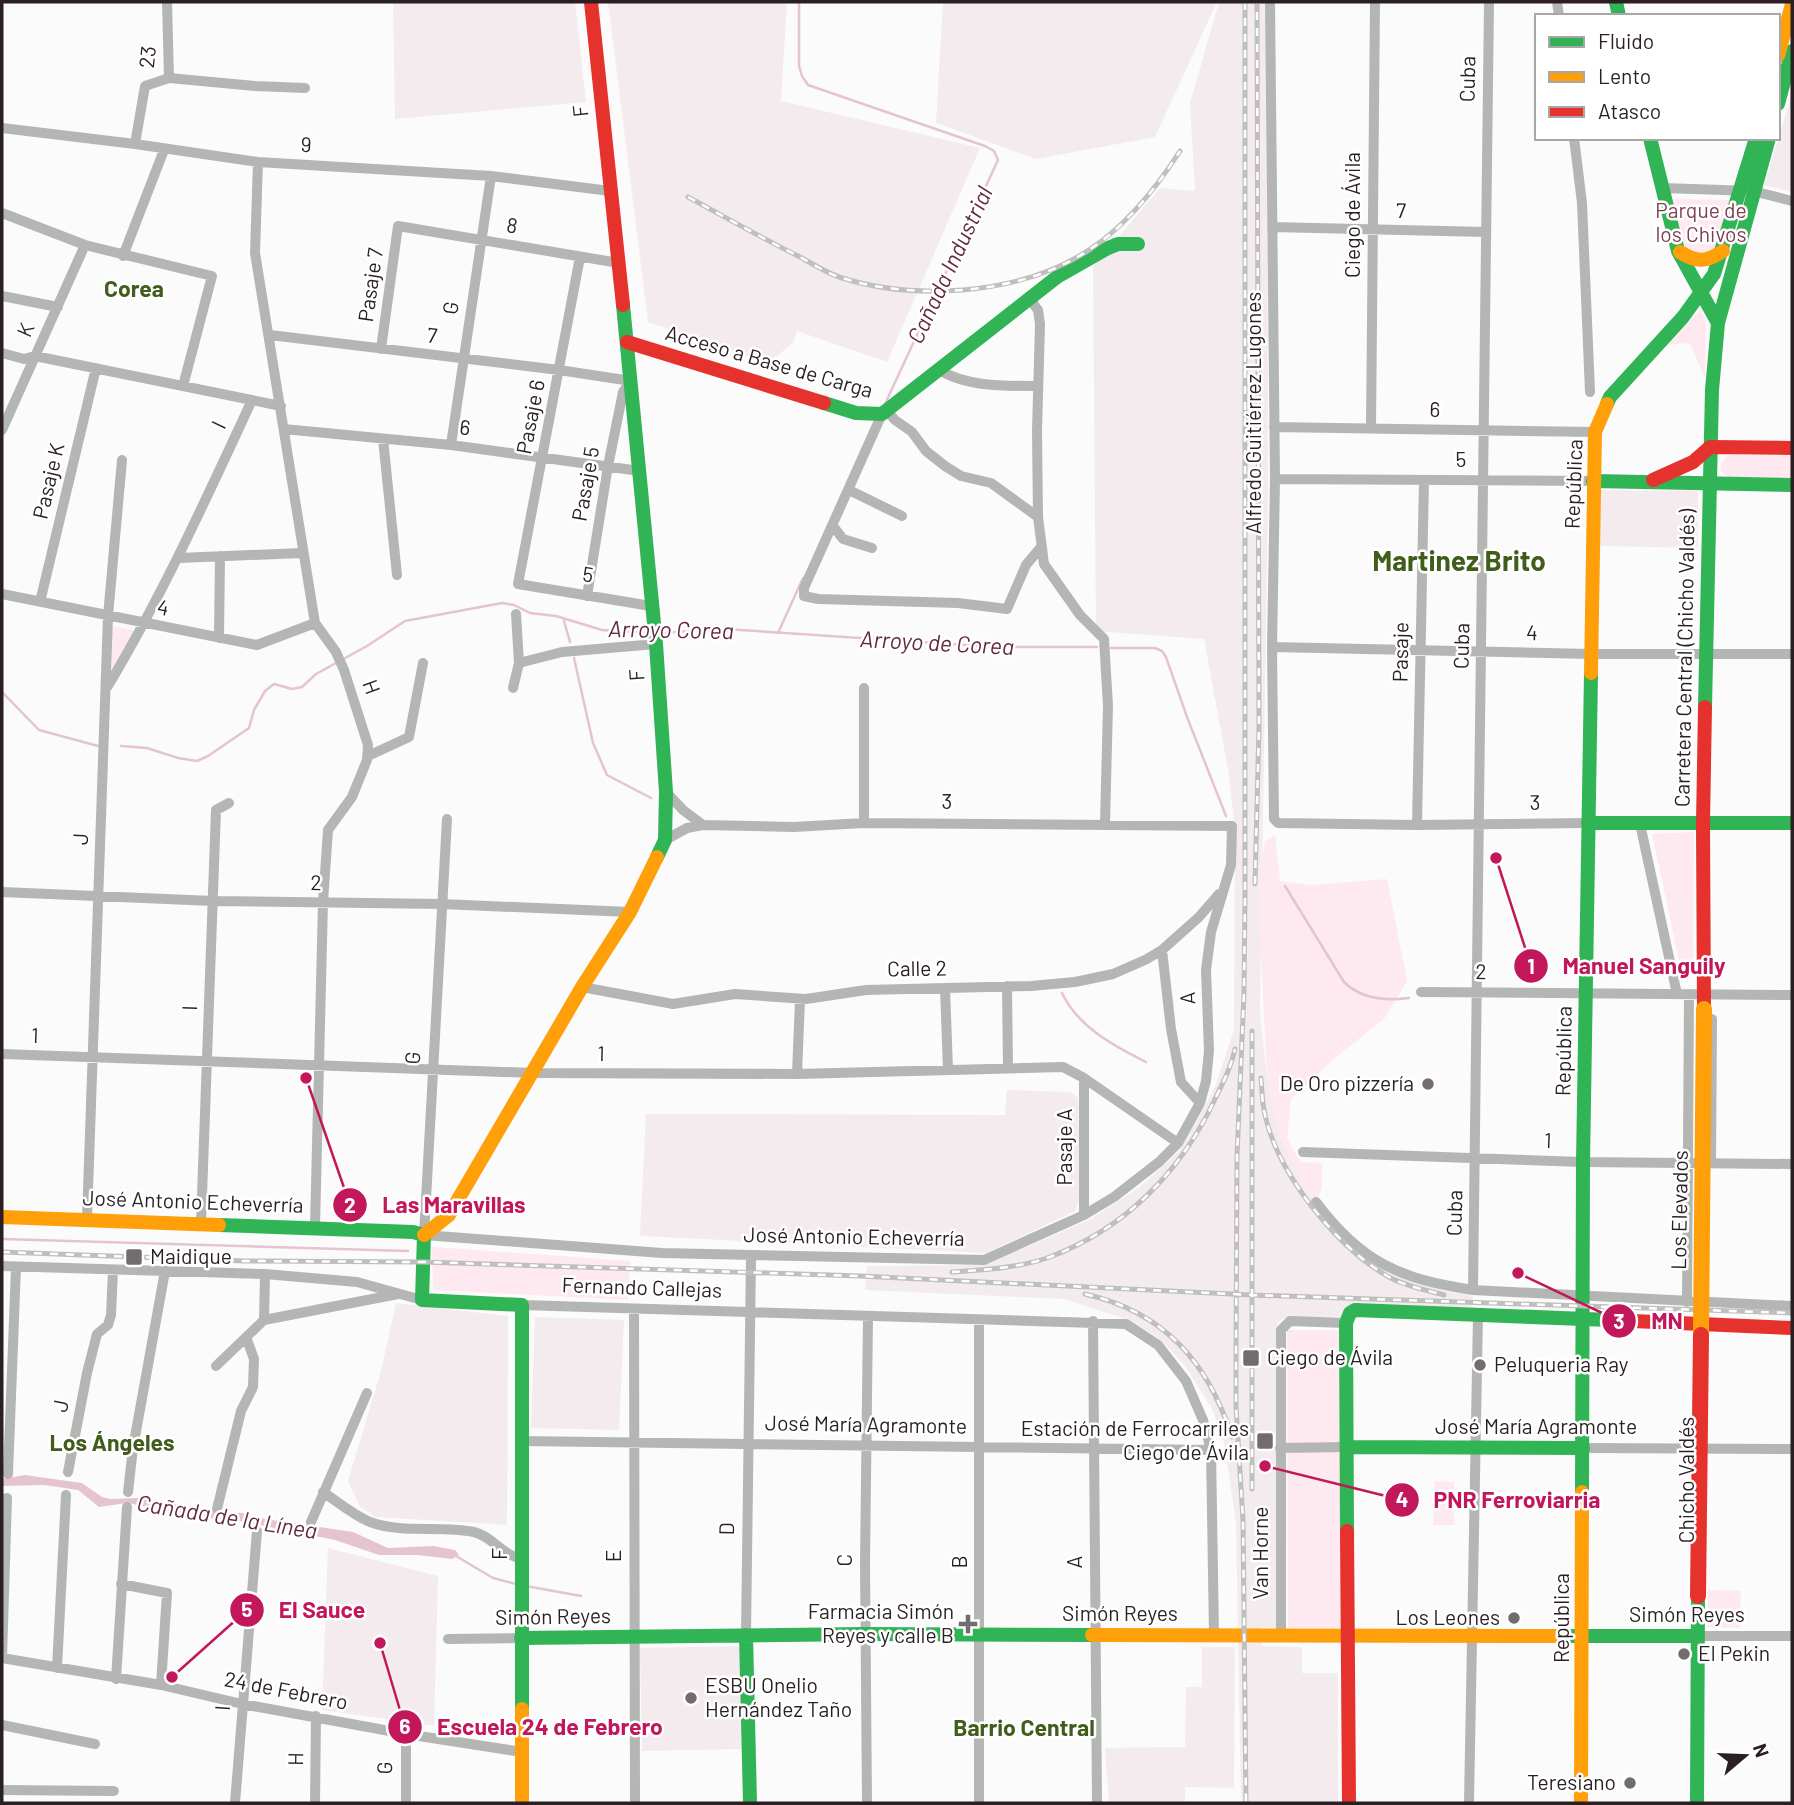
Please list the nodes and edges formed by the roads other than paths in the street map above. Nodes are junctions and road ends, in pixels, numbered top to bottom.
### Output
1 (167, 2) edge
2 (591, 2) edge
3 (1270, 2) edge
4 (1375, 2) edge
5 (1489, 2) edge
6 (1792, 4) edge
7 (1780, 49) edge
8 (1792, 51) edge
9 (169, 78) junction
10 (305, 88) dead end
11 (1780, 96) edge
12 (2, 128) edge
13 (1574, 140) edge
14 (1650, 140) edge
15 (1756, 140) edge
16 (1768, 140) edge
17 (135, 144) junction
18 (164, 150) junction
19 (258, 162) junction
20 (491, 176) junction
21 (1662, 188) junction
22 (610, 191) junction
23 (1747, 191) junction
24 (1792, 201) edge
25 (2, 213) edge
26 (398, 226) joint
27 (1272, 228) junction
28 (1374, 230) junction
29 (1486, 232) junction
30 (482, 241) junction
31 (1138, 244) dead end
32 (85, 245) junction
33 (1678, 251) junction
34 (1723, 251) junction
35 (123, 256) junction
36 (580, 257) junction
37 (619, 263) junction
38 (1701, 295) junction
39 (2, 296) edge
40 (1029, 298) junction
41 (58, 307) junction
42 (1687, 311) junction
43 (1718, 323) junction
44 (270, 335) junction
45 (628, 342) junction
46 (381, 349) junction
47 (2, 353) edge
48 (36, 356) junction
49 (465, 359) junction
50 (96, 368) junction
51 (938, 369) junction
52 (559, 370) junction
53 (631, 381) junction
54 (183, 386) junction
55 (1038, 386) junction
56 (1590, 392) dead end
57 (2, 400) edge
58 (252, 400) junction
59 (14, 403) junction
60 (281, 406) junction
61 (885, 413) junction
62 (1274, 427) junction
63 (1371, 428) junction
64 (284, 429) junction
65 (2, 430) edge
66 (1483, 431) junction
67 (1595, 432) junction
68 (383, 439) junction
69 (451, 445) junction
70 (1710, 447) junction
71 (1792, 448) edge
72 (543, 457) junction
73 (122, 460) dead end
74 (608, 466) junction
75 (640, 471) junction
76 (1275, 479) junction
77 (1424, 481) junction
78 (1483, 481) junction
79 (1594, 481) junction
80 (1647, 482) junction
81 (1709, 483) junction
82 (1792, 485) edge
83 (849, 490) junction
84 (902, 516) dead end
85 (1038, 517) junction
86 (833, 526) junction
87 (1041, 547) junction
88 (872, 548) dead end
89 (302, 553) junction
90 (220, 556) junction
91 (179, 558) junction
92 (397, 575) dead end
93 (518, 584) joint
94 (2, 594) edge
95 (587, 596) junction
96 (40, 602) junction
97 (651, 606) junction
98 (516, 614) dead end
99 (108, 616) junction
100 (315, 623) junction
101 (145, 624) junction
102 (219, 638) junction
103 (656, 644) junction
104 (1272, 647) junction
105 (1420, 650) junction
106 (1481, 651) junction
107 (1591, 654) junction
108 (1707, 654) junction
109 (1792, 654) edge
110 (423, 663) dead end
111 (519, 663) junction
112 (513, 688) dead end
113 (863, 688) dead end
114 (106, 690) junction
115 (368, 756) junction
116 (666, 792) junction
117 (229, 803) dead end
118 (447, 819) dead end
119 (864, 823) junction
120 (1278, 823) joint
121 (1588, 823) junction
122 (1792, 823) edge
123 (1105, 824) junction
124 (1640, 824) junction
125 (1703, 824) junction
126 (703, 825) junction
127 (1417, 825) junction
128 (1478, 825) junction
129 (1232, 826) joint
130 (665, 840) junction
131 (1224, 889) junction
132 (2, 892) edge
133 (99, 896) junction
134 (213, 901) junction
135 (323, 902) junction
136 (442, 904) junction
137 (630, 912) junction
138 (1162, 950) junction
139 (1007, 986) junction
140 (582, 987) junction
141 (945, 988) junction
142 (1477, 991) junction
143 (1421, 992) dead end
144 (1586, 993) junction
145 (1677, 994) junction
146 (1792, 995) edge
147 (1702, 998) junction
148 (800, 999) junction
149 (2, 1054) edge
150 (93, 1057) junction
151 (207, 1060) junction
152 (318, 1065) junction
153 (1008, 1067) junction
154 (433, 1070) junction
155 (948, 1070) junction
156 (533, 1073) junction
157 (797, 1074) junction
158 (1084, 1078) junction
159 (1200, 1103) junction
160 (1178, 1143) junction
161 (1304, 1152) dead end
162 (1475, 1158) junction
163 (1583, 1162) junction
164 (1688, 1163) junction
165 (1711, 1163) junction
166 (1792, 1164) edge
167 (1316, 1202) dead end
168 (1084, 1215) junction
169 (2, 1217) edge
170 (87, 1219) junction
171 (201, 1223) junction
172 (316, 1227) junction
173 (424, 1235) junction
174 (751, 1256) junction
175 (2, 1266) edge
176 (16, 1267) junction
177 (113, 1270) junction
178 (165, 1271) junction
179 (265, 1274) junction
180 (1473, 1290) junction
181 (401, 1293) junction
182 (1583, 1296) junction
183 (422, 1300) junction
184 (1687, 1302) junction
185 (522, 1305) junction
186 (1792, 1306) edge
187 (634, 1310) junction
188 (751, 1311) junction
189 (1478, 1314) junction
190 (868, 1317) junction
191 (264, 1320) junction
192 (979, 1320) junction
193 (1583, 1320) junction
194 (1093, 1321) junction
195 (1346, 1323) junction
196 (1707, 1325) junction
197 (1792, 1328) edge
198 (246, 1336) junction
199 (216, 1366) dead end
200 (367, 1393) dead end
201 (521, 1441) junction
202 (633, 1443) junction
203 (749, 1444) junction
204 (865, 1445) junction
205 (979, 1447) junction
206 (1347, 1447) junction
207 (1095, 1448) junction
208 (1280, 1448) junction
209 (1475, 1448) junction
210 (1583, 1448) junction
211 (1707, 1449) junction
212 (1792, 1449) edge
213 (1211, 1450) junction
214 (68, 1472) dead end
215 (8, 1474) dead end
216 (128, 1492) dead end
217 (324, 1492) junction
218 (66, 1495) dead end
219 (7, 1498) dead end
220 (127, 1507) dead end
221 (217, 1509) dead end
222 (311, 1522) dead end
223 (257, 1531) dead end
224 (521, 1562) junction
225 (121, 1584) junction
226 (865, 1634) junction
227 (746, 1635) junction
228 (979, 1635) junction
229 (1094, 1635) junction
230 (1214, 1635) junction
231 (1281, 1635) junction
232 (1348, 1635) junction
233 (1472, 1636) junction
234 (1583, 1636) junction
235 (1702, 1636) junction
236 (1792, 1636) edge
237 (634, 1637) junction
238 (522, 1638) junction
239 (448, 1639) dead end
240 (2, 1658) edge
241 (57, 1668) junction
242 (116, 1679) junction
243 (162, 1685) junction
244 (242, 1704) junction
245 (316, 1716) junction
246 (2, 1725) edge
247 (406, 1734) junction
248 (95, 1744) dead end
249 (522, 1752) junction
250 (2, 1790) edge
251 (114, 1791) dead end
252 (235, 1803) edge
253 (315, 1803) edge
254 (406, 1803) edge
255 (522, 1803) edge
256 (635, 1803) edge
257 (750, 1803) edge
258 (867, 1803) edge
259 (979, 1803) edge
260 (1097, 1803) edge
261 (1349, 1803) edge
262 (1469, 1803) edge
263 (1581, 1803) edge
264 (1697, 1803) edge

1 - 9 street, 23
2 - 22 street, F
3 - 27 street, Alfredo Guitiérrez Lugones
4 - 28 street, Ciego de Ávila
5 - 29 street, Cuba
6 - 7 street
8 - 11 street
9 - 10 street
9 - 17 street, 23
12 - 17 street, 9
13 - 56 street
14 - 21 street
15 - 23 street
16 - 23 street
17 - 18 street, 9
18 - 19 street, 9
18 - 35 street
19 - 20 street, 9
19 - 44 street, H
20 - 22 street, 9
20 - 30 street, G
21 - 23 street
21 - 33 street
22 - 37 street, F
23 - 24 street
23 - 34 street, República
23 - 43 street, Carretera Central (Chicho Valdés)
25 - 32 street
26 - 30 street, 8
26 - 46 street, Pasaje 7
27 - 28 street, 7
27 - 62 street, Alfredo Guitiérrez Lugones
28 - 29 street, 7
28 - 63 street, Ciego de Ávila
29 - 66 street, Cuba
30 - 36 street, 8
30 - 49 street, G
31 - 40 street, Acceso a Base de Carga
32 - 35 street
32 - 41 street, K
33 - 34 street
33 - 38 street
33 - 42 street
34 - 38 street, República
35 - 54 street
36 - 37 street, 8
36 - 52 street, Pasaje 6
37 - 45 street, F
38 - 42 street, República
38 - 43 street
39 - 41 street
40 - 51 street, Acceso a Base de Carga
40 - 55 street
41 - 48 street, K
42 - 67 street, República
43 - 70 street, Carretera Central (Chicho Valdés)
44 - 46 street, 7
44 - 60 street, H
45 - 53 street, F
45 - 61 street, Acceso a Base de Carga
46 - 49 street, 7
47 - 48 street
48 - 50 street
48 - 59 street, K
49 - 52 street, 7
49 - 69 street, G
50 - 54 street
50 - 96 street, Pasaje K
51 - 55 street
51 - 61 street, Acceso a Base de Carga
52 - 53 street, 7
52 - 72 street, Pasaje 6
53 - 74 street, Pasaje 5
53 - 75 street, F
54 - 58 street
55 - 85 street
57 - 59 street
58 - 60 street
58 - 91 street, I
59 - 65 street, K
60 - 64 street, H
61 - 83 street
61 - 85 street
62 - 63 street, 6
62 - 76 street, Alfredo Guitiérrez Lugones
63 - 66 street, 6
64 - 68 street, 6
64 - 89 street, H
66 - 67 street, 6
66 - 78 street, Cuba
67 - 79 street, República
68 - 69 street, 6
68 - 92 street
69 - 72 street, 6
70 - 71 street
70 - 80 street, 5
70 - 81 street, Carretera Central (Chicho Valdés)
72 - 74 street, 6
72 - 93 street, Pasaje 6
73 - 99 street, J
74 - 75 street, 6
74 - 95 street, Pasaje 5
75 - 97 street, F
76 - 77 street, 5
76 - 104 street, Alfredo Guitiérrez Lugones
77 - 78 street, 5
77 - 105 street, Pasaje
78 - 79 street, 5
78 - 106 street, Cuba
79 - 80 street, 5
79 - 107 street, República
80 - 81 street, 5
81 - 82 street, 5
81 - 108 street, Carretera Central (Chicho Valdés)
83 - 84 street
83 - 86 street
85 - 87 street
86 - 87 street
86 - 88 street
87 - 123 street
89 - 90 street
89 - 100 street, H
90 - 91 street
90 - 102 street
91 - 101 street, I
93 - 95 street, 5
94 - 96 street, 4
95 - 97 street, 5
96 - 99 street, 4
97 - 103 street, F
98 - 111 street
99 - 101 street, 4
99 - 114 street, J
100 - 102 street, 4
100 - 115 street, H
101 - 102 street, 4
101 - 114 street, I
103 - 111 street
103 - 116 street, F
104 - 105 street, 4
104 - 120 street, Alfredo Guitiérrez Lugones
105 - 106 street, 4
105 - 127 street, Pasaje
106 - 107 street, 4
106 - 128 street, Cuba
107 - 108 street, 4
107 - 121 street, República
108 - 109 street, 4
108 - 125 street, Carretera Central (Chicho Valdés)
110 - 115 street
111 - 112 street
113 - 119 street
114 - 133 street, J
115 - 135 street
116 - 126 street
116 - 130 street, F
117 - 134 street, I
118 - 136 street, G
119 - 123 street, 3
119 - 126 street, 3
120 - 127 street, 3
121 - 124 street, 3
121 - 128 street, 3
121 - 144 street, República
122 - 125 street, 3
123 - 129 street, 3
124 - 125 street, 3
124 - 145 street
125 - 147 street, Carretera Central (Chicho Valdés)
126 - 130 street, 3
127 - 128 street, 3
128 - 142 street, Cuba
129 - 131 street, A
130 - 137 street, F
131 - 138 street, Calle 2
131 - 159 street, A
132 - 133 street, 2
133 - 134 street, 2
133 - 150 street, J
134 - 135 street, 2
134 - 151 street, I
135 - 136 street, 2
135 - 152 street
136 - 137 street, 2
136 - 154 street, G
137 - 140 street, F
138 - 139 street, Calle 2
138 - 159 street
139 - 141 street, Calle 2
139 - 153 street
140 - 148 street, Calle 2
140 - 156 street, F
141 - 148 street, Calle 2
141 - 155 street
142 - 143 street, 2
142 - 144 street, 2
142 - 162 street, Cuba
144 - 145 street, 2
144 - 163 street, República
145 - 147 street, 2
146 - 147 street, 2
147 - 164 street
147 - 165 street
147 - 235 street, Los Elevados, bridge
148 - 157 street
149 - 150 street, 1
150 - 151 street, 1
150 - 170 street, J
151 - 152 street, 1
151 - 171 street, I
152 - 154 street, 1
152 - 172 street
153 - 155 street, 1
153 - 158 street, 1
154 - 156 street, 1
154 - 173 street, G
155 - 157 street, 1
156 - 157 street, 1
156 - 173 street, F
158 - 160 street, 1
158 - 168 street, Pasaje A
159 - 160 street, A
160 - 168 street, José Antonio Echeverría
161 - 162 street, 1
162 - 163 street, 1
162 - 180 street, Cuba
163 - 164 street, 1
163 - 182 street, República
164 - 165 street, 1
164 - 184 street
165 - 166 street, 1
167 - 180 street
168 - 174 street, José Antonio Echeverría
169 - 170 street, José Antonio Echeverría
170 - 171 street, José Antonio Echeverría
171 - 172 street, José Antonio Echeverría
172 - 173 street, José Antonio Echeverría
173 - 174 street, José Antonio Echeverría
173 - 183 street, G
174 - 188 street, D
175 - 176 street, Fernando Callejas
176 - 177 street, Fernando Callejas
176 - 215 street
177 - 178 street, Fernando Callejas
177 - 214 street, J
178 - 179 street, Fernando Callejas
178 - 216 street
179 - 181 street, Fernando Callejas
179 - 191 street
180 - 182 street
181 - 183 street, Fernando Callejas
181 - 191 street
182 - 184 street
182 - 193 street, República
183 - 185 street, Fernando Callejas
184 - 186 street
185 - 187 street, Fernando Callejas
185 - 201 street, F
187 - 188 street, Fernando Callejas
187 - 202 street, E
188 - 190 street, Fernando Callejas
188 - 203 street, D
189 - 193 street
189 - 195 street
189 - 209 street
190 - 192 street, Fernando Callejas
190 - 204 street, C
191 - 198 street
192 - 194 street, Fernando Callejas
192 - 205 street, B
193 - 196 street
193 - 210 street, República
194 - 207 street, A
194 - 213 street, Fernando Callejas
195 - 206 street
195 - 208 street, Van Horne
196 - 197 street
196 - 211 street, Chicho Valdés
198 - 199 street
198 - 221 street
200 - 217 street
201 - 202 street, José María Agramonte
201 - 224 street, F
202 - 203 street, José María Agramonte
202 - 237 street, E
203 - 204 street, José María Agramonte
203 - 227 street, D
204 - 205 street, José María Agramonte
204 - 226 street, C
205 - 207 street, José María Agramonte
205 - 228 street, B
206 - 208 street, José María Agramonte
206 - 209 street, José María Agramonte
206 - 232 street
207 - 213 street, José María Agramonte
207 - 229 street, A
208 - 231 street, Van Horne
209 - 210 street, José María Agramonte
209 - 233 street
210 - 211 street, José María Agramonte
210 - 234 street, República
211 - 212 street, José María Agramonte
211 - 235 street, Chicho Valdés
213 - 230 street, Fernando Callejas
217 - 222 street
217 - 224 street
218 - 241 street
219 - 240 street
220 - 225 street
223 - 244 street, I
224 - 238 street, F
225 - 242 street
225 - 243 street
226 - 227 street, Simón Reyes
226 - 228 street, Simón Reyes
226 - 258 street, C
227 - 237 street, Simón Reyes
227 - 257 street, D
228 - 229 street, Simón Reyes
228 - 259 street, B
229 - 230 street, Simón Reyes
229 - 260 street, A
230 - 231 street, Simón Reyes
231 - 232 street, Simón Reyes
232 - 233 street, Simón Reyes
232 - 261 street
233 - 234 street, Simón Reyes
233 - 262 street
234 - 235 street, Simón Reyes
234 - 263 street, República
235 - 236 street, Simón Reyes
235 - 264 street
237 - 238 street, Simón Reyes
237 - 256 street, E
238 - 239 street, Simón Reyes
238 - 249 street, F
240 - 241 street, 24 de Febrero
241 - 242 street, 24 de Febrero
242 - 243 street, 24 de Febrero
243 - 244 street, 24 de Febrero
244 - 245 street, 24 de Febrero
244 - 252 street, I
245 - 247 street, 24 de Febrero
245 - 253 street, H
246 - 248 street
247 - 249 street, 24 de Febrero
247 - 254 street, G
249 - 255 street, F
250 - 251 street

